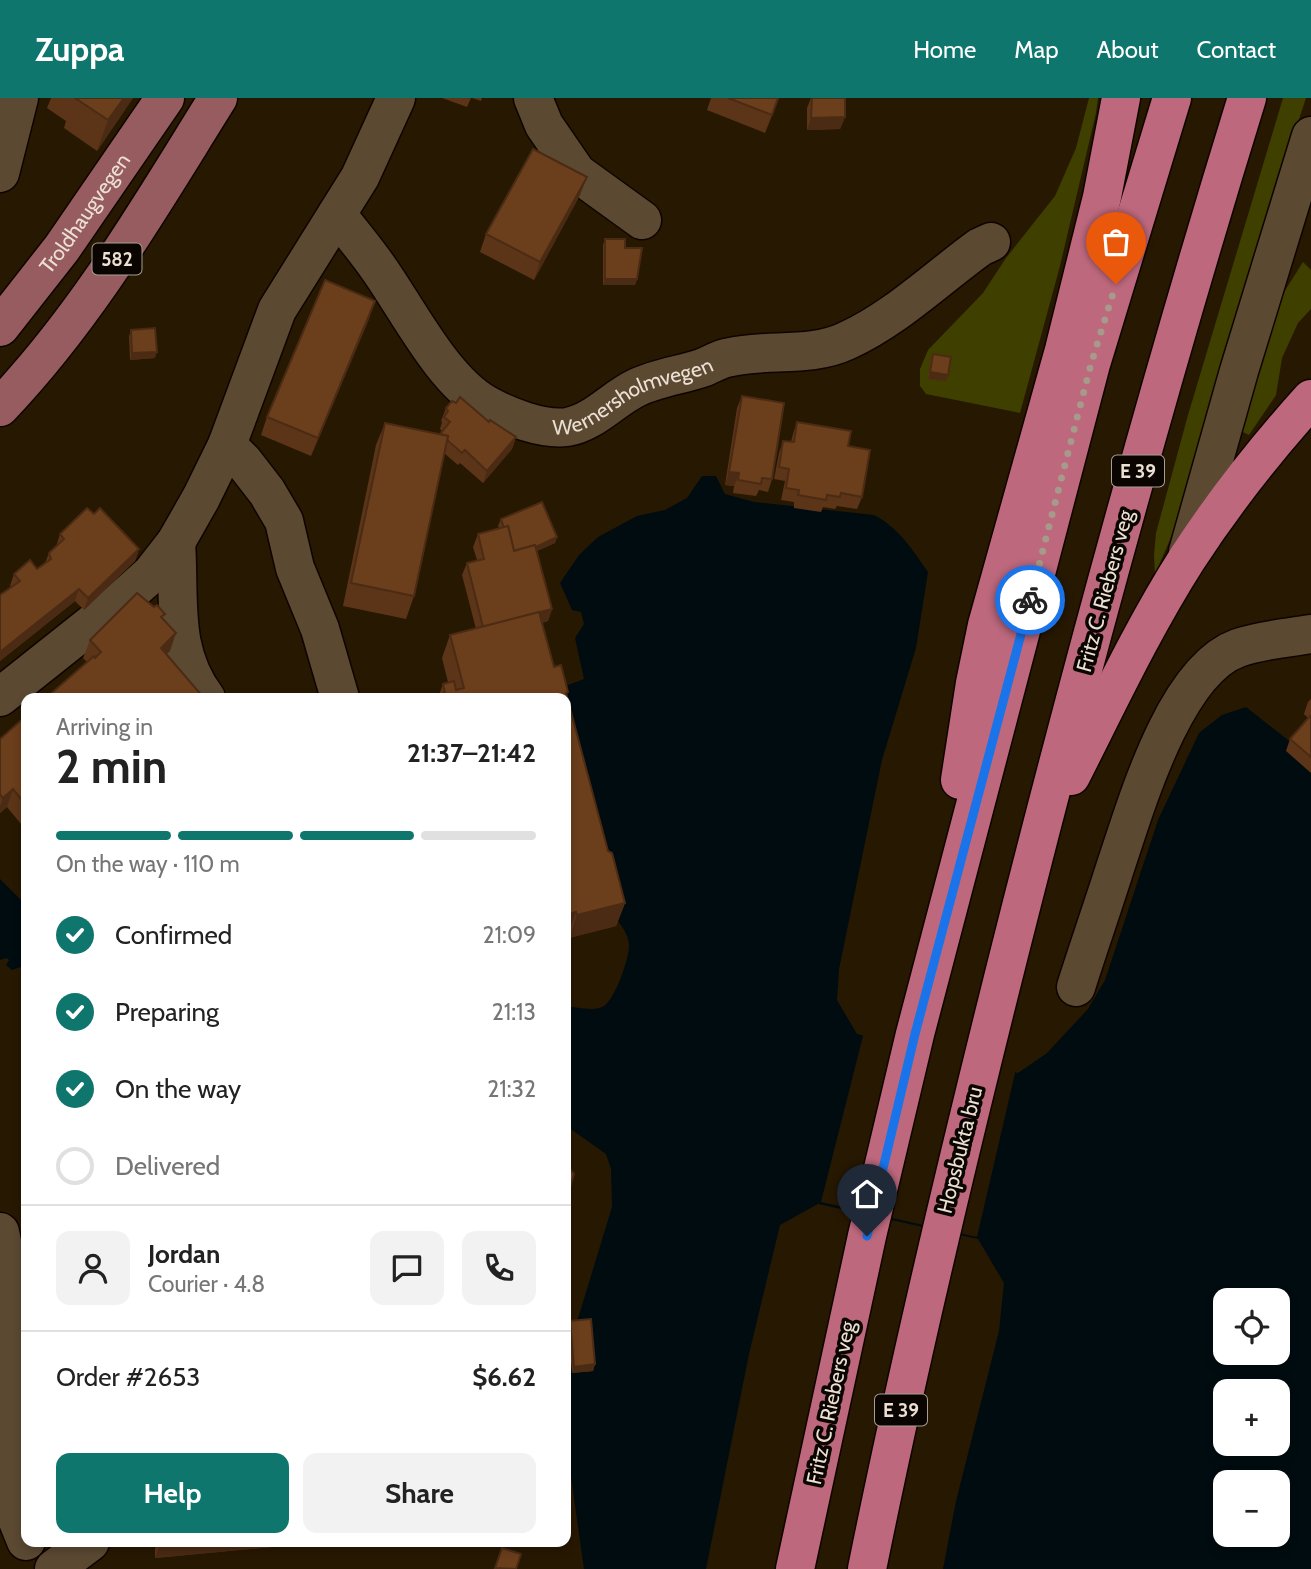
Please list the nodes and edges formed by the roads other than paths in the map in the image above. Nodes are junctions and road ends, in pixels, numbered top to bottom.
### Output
1 (19, 98) edge
2 (165, 98) edge
3 (218, 98) edge
4 (396, 98) edge
5 (533, 98) edge
6 (1121, 98) edge
7 (1172, 98) edge
8 (1247, 98) edge
9 (1311, 136) edge
10 (0, 173) edge
11 (337, 214) junction
12 (642, 220) dead end
13 (991, 242) dead end
14 (2, 321) edge
15 (1311, 399) edge
16 (0, 407) edge
17 (227, 445) junction
18 (176, 542) junction
19 (1185, 561) junction
20 (1311, 634) edge
21 (203, 693) edge
22 (339, 693) edge
23 (0, 697) edge
24 (1036, 847) junction
25 (930, 980) junction
26 (1076, 987) dead end
27 (985, 1047) joint
28 (0, 1232) edge
29 (4, 1380) edge
30 (21, 1526) edge
31 (70, 1547) edge
32 (35, 1556) edge
33 (794, 1569) edge
34 (867, 1569) edge

1 - 10 street
2 - 14 main road, Troldhaugvegen / 582
3 - 16 main road, 582
4 - 11 street
5 - 12 street
6 - 25 highway
7 - 25 highway
8 - 24 highway, Fritz C. Riebers veg / E 39
9 - 19 street
11 - 13 street, Wernersholmvegen
11 - 17 street
15 - 19 highway, E 39
17 - 18 street
17 - 22 street
18 - 21 street
18 - 23 street
19 - 24 highway, E 39
20 - 26 street
24 - 27 highway, Fritz C. Riebers veg / E 39
25 - 33 highway, Fritz C. Riebers veg
27 - 34 highway, Hopsbukta bru / E 39
28 - 29 street
29 - 30 street
31 - 32 street

